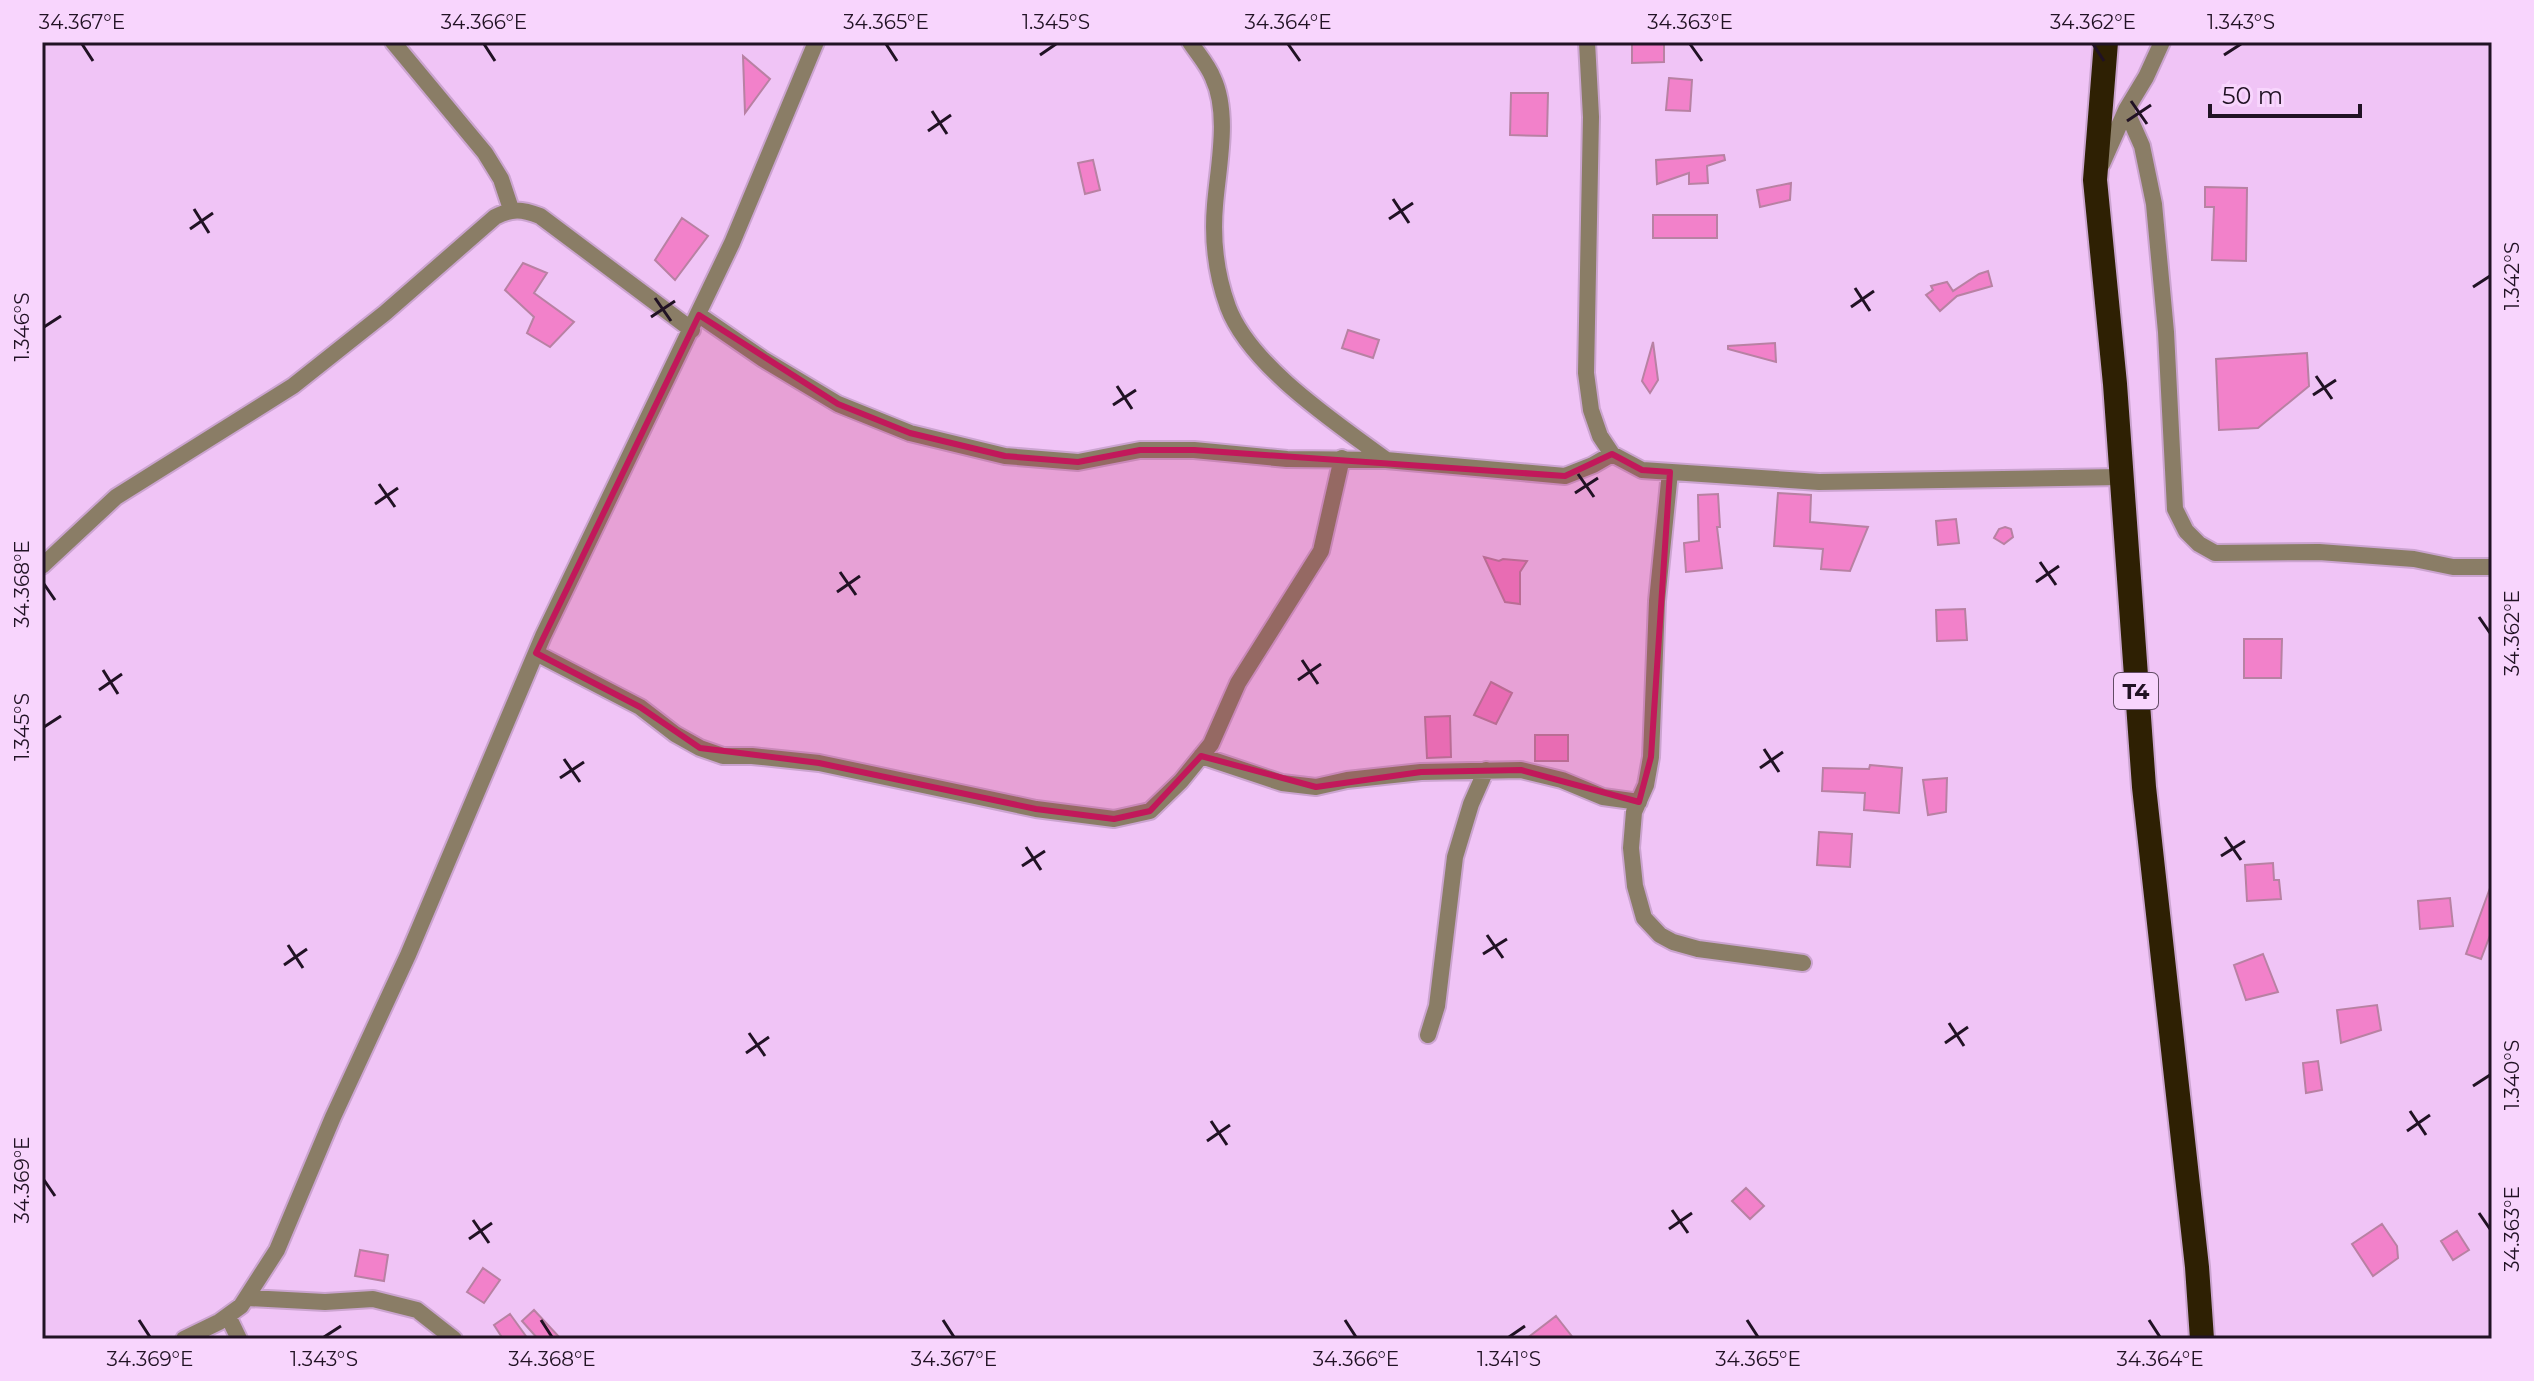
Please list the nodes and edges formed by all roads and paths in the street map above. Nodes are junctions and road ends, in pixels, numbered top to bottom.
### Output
1 (393, 42) edge
2 (816, 42) edge
3 (1190, 42) edge
4 (1587, 42) edge
5 (2106, 42) edge
6 (2162, 42) edge
7 (2126, 110) junction
8 (2095, 180) junction
9 (511, 209) junction
10 (695, 323) junction
11 (1612, 454) junction
12 (1342, 458) junction
13 (1386, 460) junction
14 (1670, 472) junction
15 (2120, 477) junction
16 (42, 566) edge
17 (2492, 567) edge
18 (536, 653) junction
19 (1201, 756) junction
20 (1486, 770) junction
21 (1639, 802) junction
22 (1803, 963) dead end
23 (1428, 1035) dead end
24 (247, 1298) junction
25 (228, 1316) junction
26 (184, 1339) edge
27 (239, 1339) edge
28 (454, 1339) edge
29 (2202, 1339) edge

1 - 9 street
2 - 10 street
3 - 13 street
4 - 11 street
5 - 8 highway, T4
6 - 7 street
7 - 8 street
7 - 17 street
8 - 15 highway, T4
9 - 10 street
9 - 16 street
10 - 12 street
10 - 18 street
11 - 13 street
11 - 14 street
12 - 13 street
12 - 19 street
14 - 15 street
14 - 21 street
15 - 29 highway, T4
18 - 19 street
18 - 24 street
19 - 20 street
20 - 21 street
20 - 23 street
21 - 22 street
24 - 25 street
24 - 28 street
25 - 26 street
25 - 27 street

